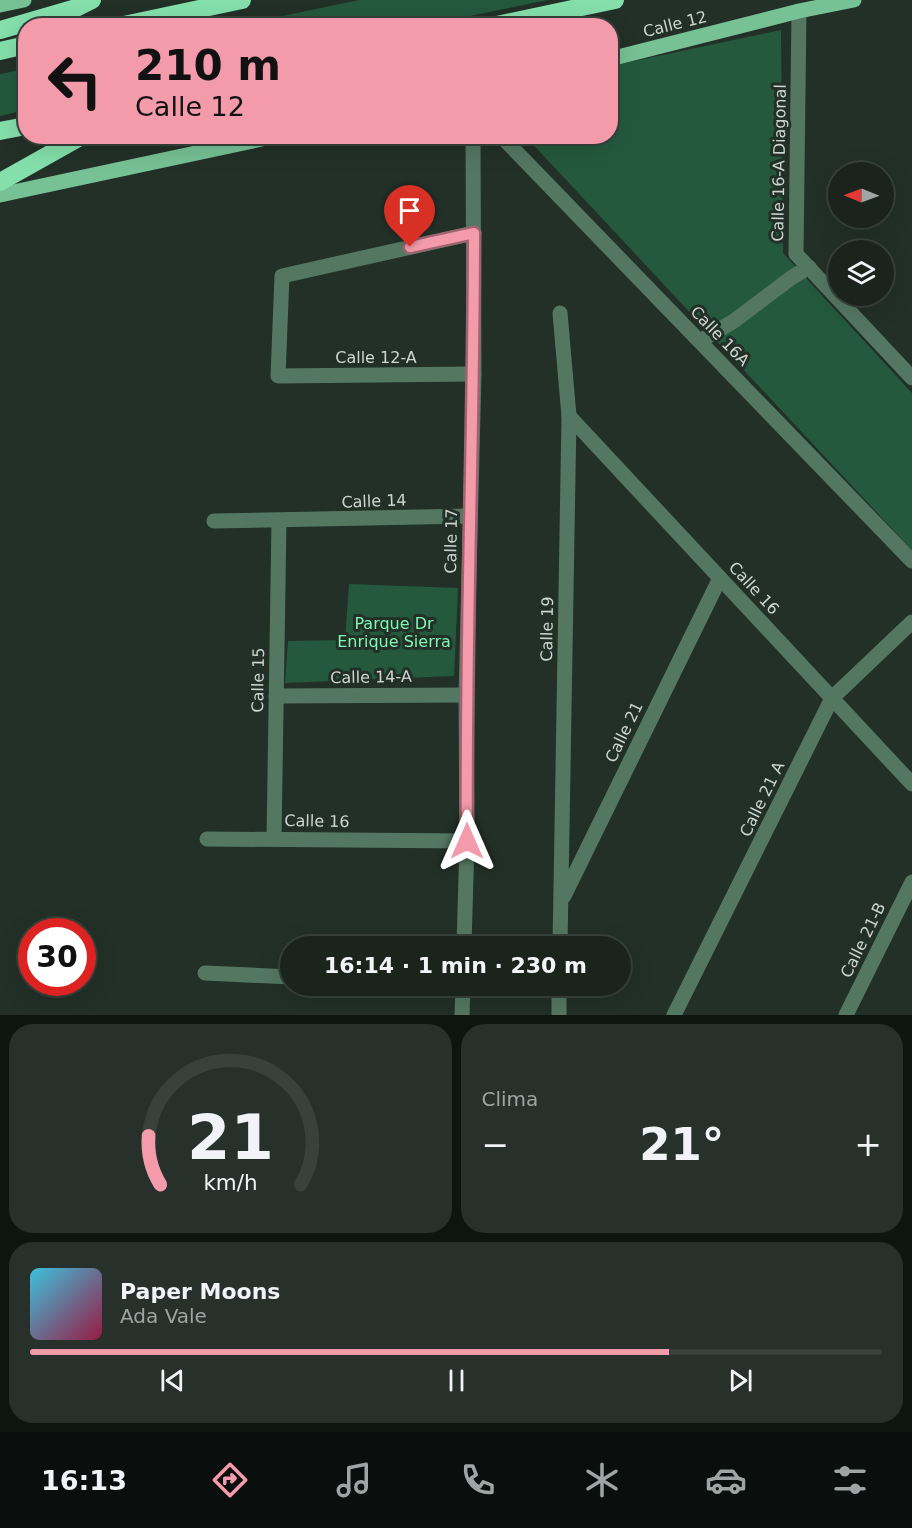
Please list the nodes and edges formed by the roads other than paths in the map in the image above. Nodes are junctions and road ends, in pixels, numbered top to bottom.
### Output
1 (24, 0) edge
2 (92, 0) edge
3 (242, 0) edge
4 (615, 0) edge
5 (854, 0) edge
6 (0, 5) edge
7 (800, 11) junction
8 (41, 18) edge
9 (157, 18) edge
10 (530, 18) edge
11 (18, 25) edge
12 (0, 30) edge
13 (18, 47) edge
14 (0, 51) edge
15 (618, 57) edge
16 (18, 128) edge
17 (0, 131) edge
18 (68, 144) edge
19 (239, 144) edge
20 (473, 144) edge
21 (509, 144) edge
22 (0, 182) edge
23 (0, 195) edge
24 (474, 233) junction
25 (809, 267) junction
26 (560, 313) dead end
27 (700, 341) junction
28 (474, 374) junction
29 (912, 378) edge
30 (569, 416) junction
31 (470, 516) junction
32 (214, 521) dead end
33 (279, 521) junction
34 (912, 561) edge
35 (720, 578) junction
36 (912, 622) edge
37 (466, 694) junction
38 (276, 696) junction
39 (832, 698) junction
40 (912, 784) edge
41 (207, 839) dead end
42 (274, 839) junction
43 (467, 841) junction
44 (912, 882) edge
45 (561, 902) junction
46 (464, 936) edge
47 (560, 936) edge
48 (205, 973) dead end
49 (280, 976) edge
50 (463, 996) edge
51 (559, 996) edge
52 (462, 1015) edge
53 (559, 1015) edge
54 (674, 1015) edge
55 (846, 1015) edge

1 - 6 main road
2 - 8 highway
3 - 9 highway
4 - 10 highway
5 - 7 main road, Calle 12
7 - 15 main road, Calle 12
7 - 25 street, Calle 16-A Diagonal
11 - 12 highway
13 - 14 highway
16 - 17 highway
18 - 22 highway
19 - 23 main road
20 - 24 street, Calle 17
21 - 27 street, Calle 16A
24 - 28 street, Calle 17
24 - 28 street, Calle 12-A
25 - 27 street
25 - 29 street, Calle 16-A Diagonal
26 - 30 street, Calle 19
27 - 34 street, Calle 16A
28 - 31 street, Calle 17
30 - 35 street, Calle 16
30 - 45 street, Calle 19
31 - 33 street, Calle 14
31 - 37 street, Calle 17
32 - 33 street, Calle 14
33 - 38 street, Calle 15
35 - 39 street, Calle 16
35 - 45 street, Calle 21
36 - 39 street, Calle 21 A
37 - 38 street, Calle 14-A
37 - 43 street, Calle 17
38 - 42 street, Calle 15
39 - 40 street, Calle 16
39 - 54 street, Calle 21 A
41 - 42 street, Calle 16
42 - 43 street, Calle 16
43 - 46 street, Calle 17
44 - 55 street, Calle 21-B
45 - 47 street, Calle 19
48 - 49 street
50 - 52 street
51 - 53 street

